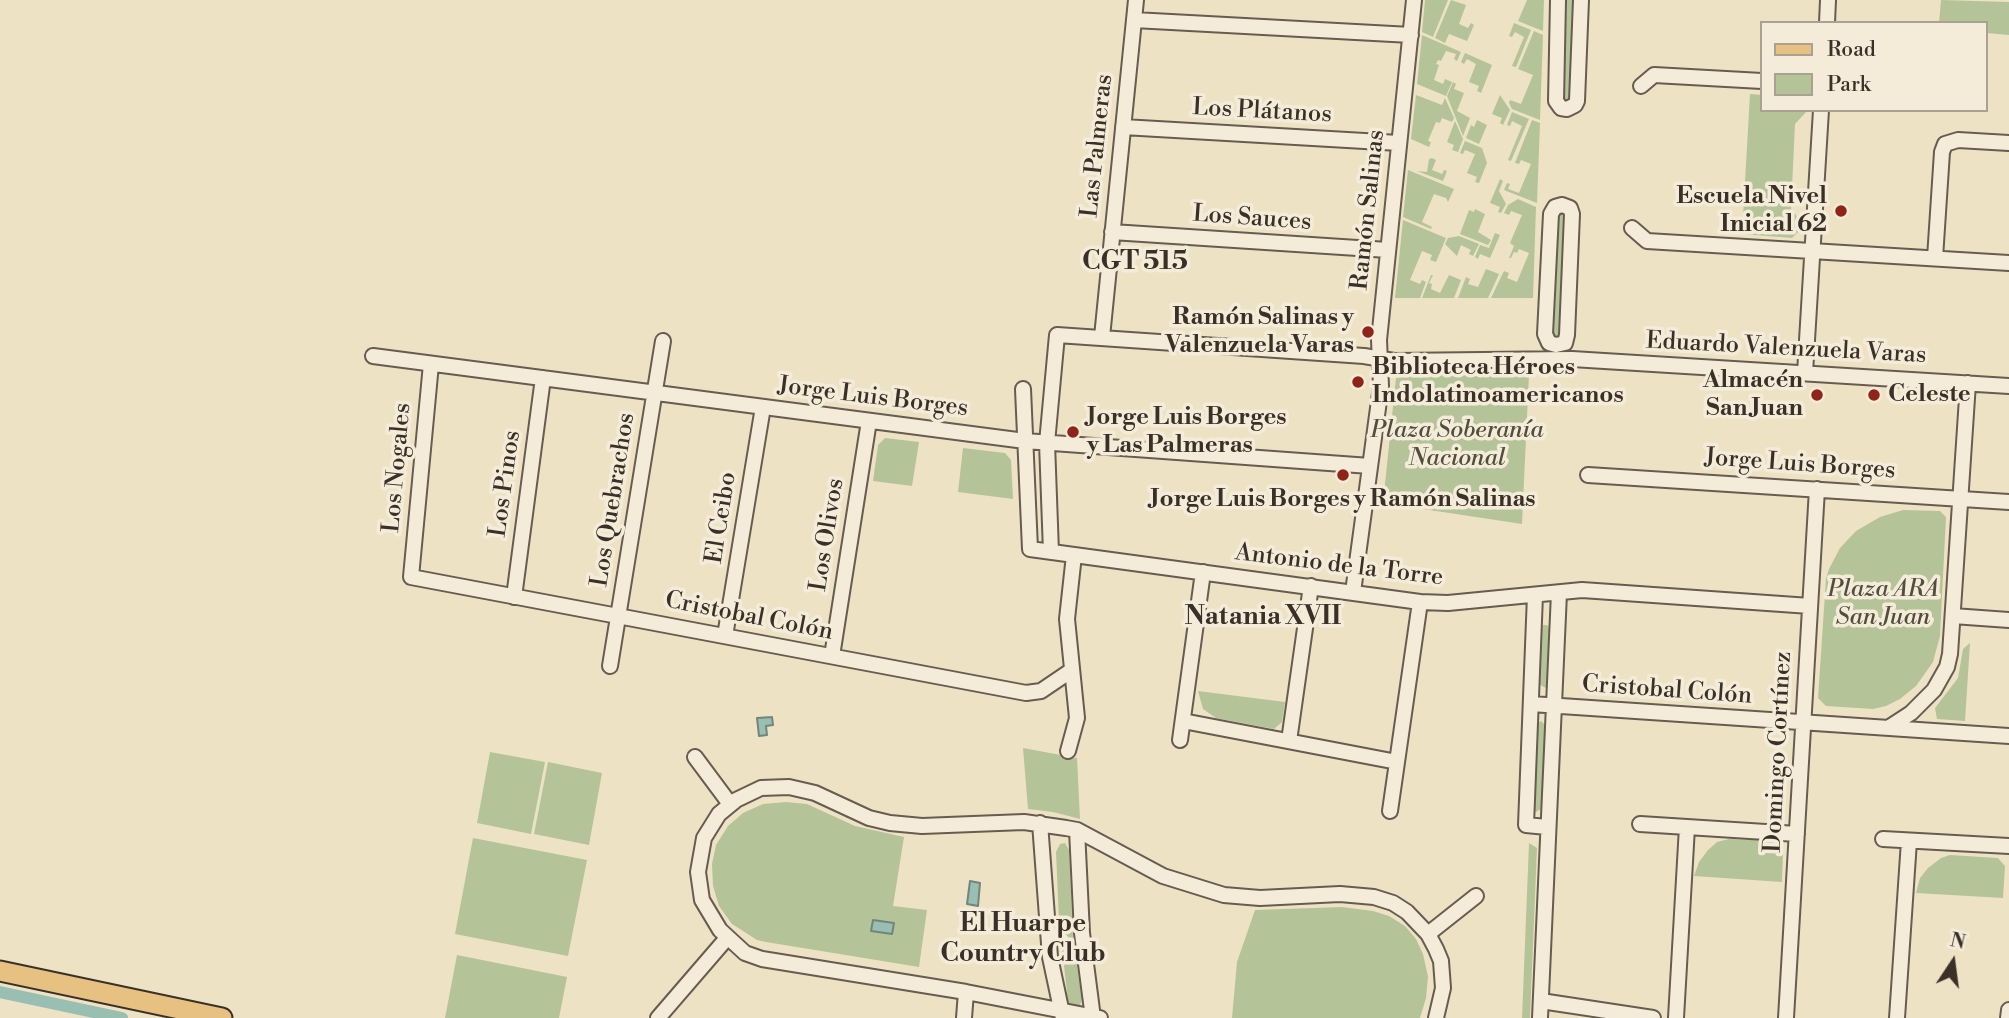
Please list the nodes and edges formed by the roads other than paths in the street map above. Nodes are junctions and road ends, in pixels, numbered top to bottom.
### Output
1 (1136, 0) edge
2 (1414, 0) edge
3 (1558, 0) edge
4 (1581, 0) edge
5 (1828, 0) edge
6 (1134, 20) junction
7 (1827, 21) edge
8 (1411, 35) junction
9 (1760, 81) edge
10 (1641, 86) dead end
11 (1821, 112) edge
12 (1123, 127) junction
13 (1399, 143) junction
14 (2009, 143) edge
15 (1632, 228) dead end
16 (1112, 232) junction
17 (1388, 250) junction
18 (1813, 252) junction
19 (1935, 258) junction
20 (2009, 263) edge
21 (1102, 337) junction
22 (663, 341) dead end
23 (1556, 352) junction
24 (373, 356) dead end
25 (1381, 360) junction
26 (431, 363) junction
27 (1805, 373) junction
28 (543, 378) junction
29 (1968, 383) junction
30 (2009, 386) edge
31 (1023, 389) dead end
32 (654, 393) junction
33 (764, 407) junction
34 (869, 421) junction
35 (1025, 441) junction
36 (1047, 443) junction
37 (1370, 466) junction
38 (1588, 475) dead end
39 (1817, 489) junction
40 (1961, 498) junction
41 (2009, 502) edge
42 (1051, 552) junction
43 (1074, 555) junction
44 (1203, 572) junction
45 (411, 577) joint
46 (1311, 586) junction
47 (1353, 592) junction
48 (1559, 593) junction
49 (1535, 595) junction
50 (514, 597) junction
51 (1420, 602) junction
52 (1810, 606) junction
53 (618, 616) junction
54 (1953, 616) junction
55 (2009, 620) edge
56 (725, 636) junction
57 (832, 656) junction
58 (610, 666) dead end
59 (1072, 670) junction
60 (1531, 704) junction
61 (1553, 706) junction
62 (1183, 721) junction
63 (1803, 722) junction
64 (1887, 728) junction
65 (2009, 736) edge
66 (1180, 740) dead end
67 (1289, 741) junction
68 (1068, 751) dead end
69 (695, 757) dead end
70 (1397, 762) junction
71 (730, 804) junction
72 (1390, 811) dead end
73 (1040, 823) junction
74 (1640, 824) dead end
75 (1547, 827) junction
76 (1687, 827) junction
77 (1077, 830) junction
78 (1797, 834) junction
79 (1883, 839) dead end
80 (1909, 841) junction
81 (2009, 846) edge
82 (1476, 896) dead end
83 (1428, 934) junction
84 (727, 938) junction
85 (0, 971) edge
86 (967, 992) junction
87 (1541, 1000) junction
88 (2009, 1010) edge
89 (1063, 1015) edge
90 (222, 1018) edge
91 (658, 1018) edge
92 (964, 1018) edge
93 (1095, 1018) edge
94 (1436, 1018) edge
95 (1540, 1018) edge
96 (1653, 1018) edge
97 (1675, 1018) edge
98 (1786, 1018) edge
99 (1897, 1018) edge
100 (2008, 1018) edge

1 - 6 street, Las Palmeras
2 - 8 street, Ramón Salinas
3 - 4 street
5 - 7 street
6 - 8 street
6 - 12 street, Las Palmeras
8 - 13 street, Ramón Salinas
9 - 10 street
11 - 18 street
12 - 13 street, Los Plátanos
12 - 16 street, Las Palmeras
13 - 17 street, Ramón Salinas
14 - 19 street
15 - 18 street
16 - 17 street, Los Sauces
16 - 21 street, Las Palmeras
17 - 25 street, Ramón Salinas
18 - 19 street
18 - 27 street
19 - 20 street
21 - 25 street, Eduardo Valenzuela Varas
21 - 36 street, Eduardo Valenzuela Varas
22 - 32 street, Los Quebrachos
23 - 23 street
23 - 25 street, Eduardo Valenzuela Varas
23 - 27 street, Eduardo Valenzuela Varas
24 - 26 street, Jorge Luis Borges
25 - 37 street, Ramón Salinas
26 - 28 street, Jorge Luis Borges
26 - 45 street, Los Nogales
27 - 29 street, Eduardo Valenzuela Varas
28 - 32 street, Jorge Luis Borges
28 - 50 street, Los Pinos
29 - 30 street, Eduardo Valenzuela Varas
29 - 40 street
31 - 35 street
32 - 33 street, Jorge Luis Borges
32 - 53 street, Los Quebrachos
33 - 34 street, Jorge Luis Borges
33 - 56 street, El Ceibo
34 - 35 street, Jorge Luis Borges
34 - 57 street, Los Olivos
35 - 36 street, Jorge Luis Borges
35 - 42 street, Antonio de la Torre
36 - 37 street, Jorge Luis Borges
36 - 42 street
37 - 47 street, Ramón Salinas
38 - 39 street, Jorge Luis Borges
39 - 40 street, Jorge Luis Borges
39 - 52 street, Domingo Cortínez
40 - 41 street, Jorge Luis Borges
40 - 54 street
42 - 43 street, Antonio de la Torre
43 - 44 street, Antonio de la Torre
43 - 59 street
44 - 46 street, Antonio de la Torre
44 - 62 street
45 - 50 street, Cristobal Colón
46 - 47 street, Antonio de la Torre
46 - 67 street
47 - 51 street, Antonio de la Torre
48 - 49 street, Antonio de la Torre
48 - 52 street, Antonio de la Torre
48 - 61 street
49 - 51 street, Antonio de la Torre
49 - 60 street
50 - 53 street, Cristobal Colón
51 - 70 street
52 - 63 street, Domingo Cortínez
53 - 56 street, Cristobal Colón
53 - 58 street, Los Quebrachos
54 - 55 street
54 - 64 street
56 - 57 street, Cristobal Colón
57 - 59 street, Cristobal Colón
59 - 68 street
60 - 61 street, Cristobal Colón
60 - 75 street
61 - 63 street, Cristobal Colón
61 - 75 street
62 - 66 street
62 - 67 street
63 - 64 street, Cristobal Colón
63 - 78 street, Domingo Cortínez
64 - 65 street, Cristobal Colón
67 - 70 street
69 - 71 street
70 - 72 street
71 - 73 street
71 - 84 street
73 - 77 street
73 - 89 street
74 - 76 street
75 - 87 street
76 - 78 street
76 - 97 street
77 - 83 street
77 - 93 street
78 - 98 street, Domingo Cortínez
79 - 80 street
80 - 81 street
80 - 99 street
82 - 83 street
83 - 94 street
84 - 86 street
84 - 91 street
85 - 90 main road
86 - 89 street
86 - 92 street
87 - 95 street
87 - 96 street
88 - 100 street
89 - 93 street

